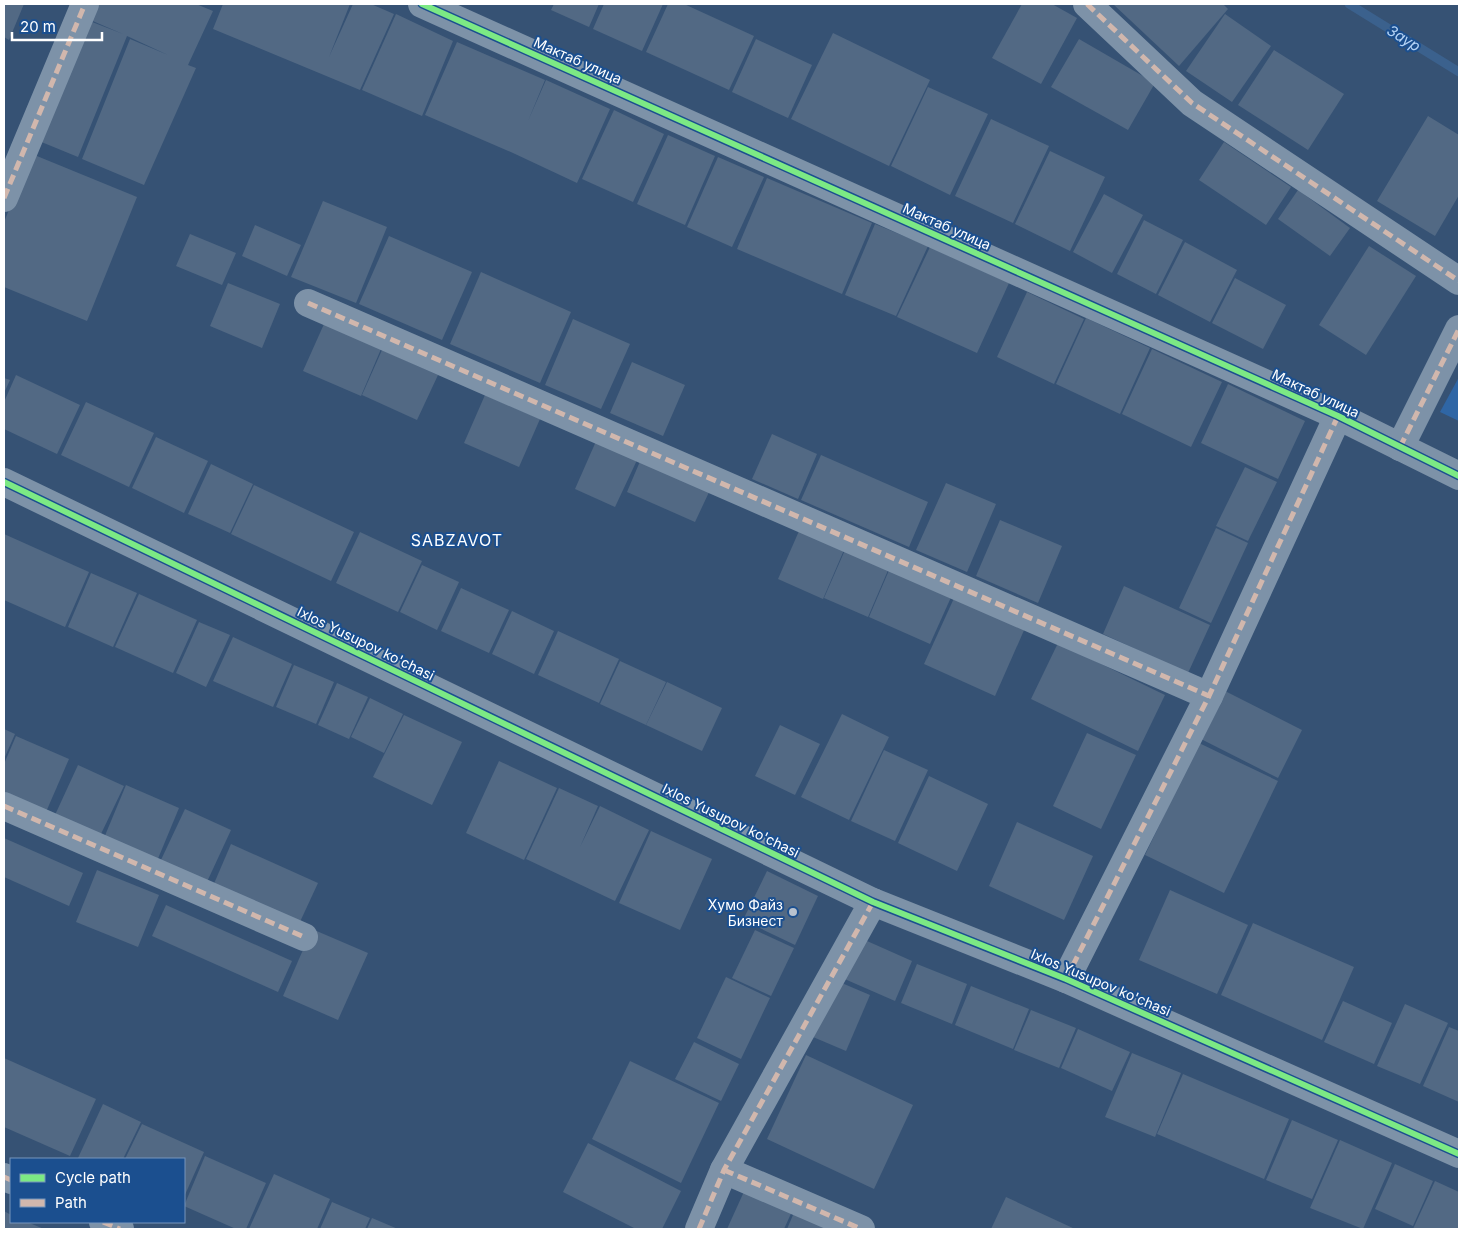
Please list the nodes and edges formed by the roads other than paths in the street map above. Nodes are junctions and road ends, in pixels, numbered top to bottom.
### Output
1 (85, 4) edge
2 (422, 4) edge
3 (1087, 4) edge
4 (4, 198) edge
5 (1459, 281) edge
6 (308, 304) dead end
7 (1459, 328) edge
8 (1338, 416) junction
9 (1400, 447) junction
10 (1459, 476) edge
11 (4, 482) edge
12 (1209, 696) junction
13 (4, 806) edge
14 (873, 902) junction
15 (304, 937) dead end
16 (1066, 979) junction
17 (1459, 1154) edge
18 (724, 1170) junction
19 (105, 1223) edge
20 (120, 1229) edge
21 (699, 1229) edge
22 (861, 1229) edge

1 - 4 street
2 - 8 street, Мактаб улица
3 - 5 street
6 - 12 street
7 - 9 street
8 - 9 street, Мактаб улица
8 - 12 street
9 - 10 street, Мактаб улица
11 - 14 street, Ixlos Yusupov ko'chasi
12 - 16 street
13 - 15 street
14 - 16 street, Ixlos Yusupov ko'chasi
14 - 18 street
16 - 17 street, Ixlos Yusupov ko'chasi
18 - 21 street
18 - 22 street
19 - 20 street

